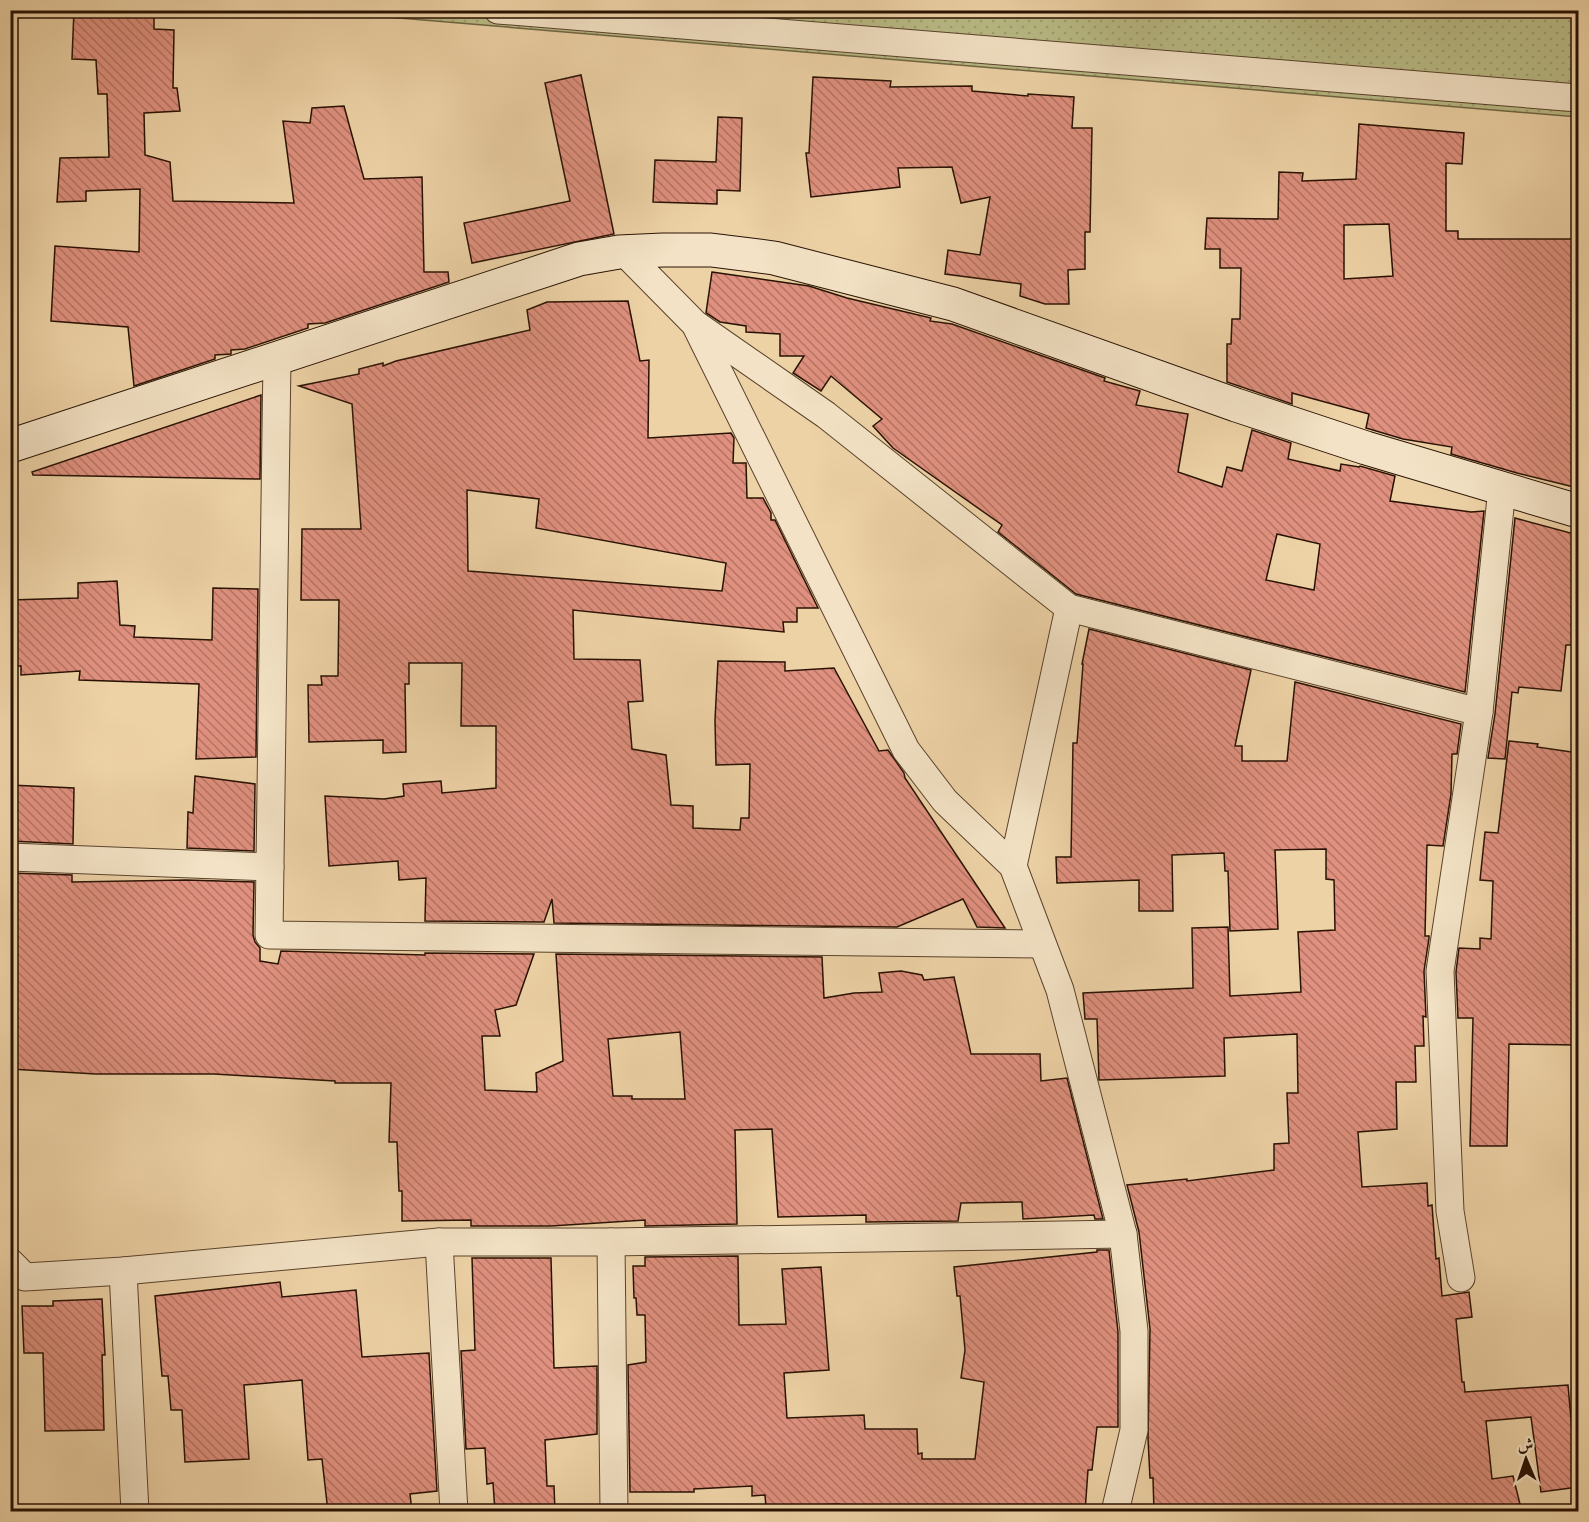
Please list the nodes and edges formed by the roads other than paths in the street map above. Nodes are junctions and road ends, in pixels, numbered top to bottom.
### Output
1 (498, 10) edge
2 (1578, 98) edge
3 (624, 252) junction
4 (695, 324) junction
5 (278, 358) junction
6 (10, 446) edge
7 (1502, 488) junction
8 (1578, 511) edge
9 (1069, 608) junction
10 (1479, 712) junction
11 (10, 857) edge
12 (1013, 866) junction
13 (270, 867) junction
14 (1042, 944) junction
15 (1123, 1234) junction
16 (439, 1242) junction
17 (611, 1242) junction
18 (10, 1262) edge
19 (123, 1271) junction
20 (1461, 1278) dead end
21 (135, 1512) edge
22 (454, 1512) edge
23 (614, 1512) edge
24 (1115, 1512) edge

1 - 2 street
3 - 4 street
3 - 5 street
3 - 7 street
4 - 9 street
4 - 12 street
5 - 6 street
5 - 13 street
7 - 8 street
7 - 10 street
9 - 10 street
9 - 12 street
10 - 20 street
11 - 13 street
12 - 14 street
13 - 14 street
14 - 15 street
15 - 17 street
15 - 24 street
16 - 17 street
16 - 19 street
16 - 22 street
17 - 23 street
18 - 19 street
19 - 21 street

